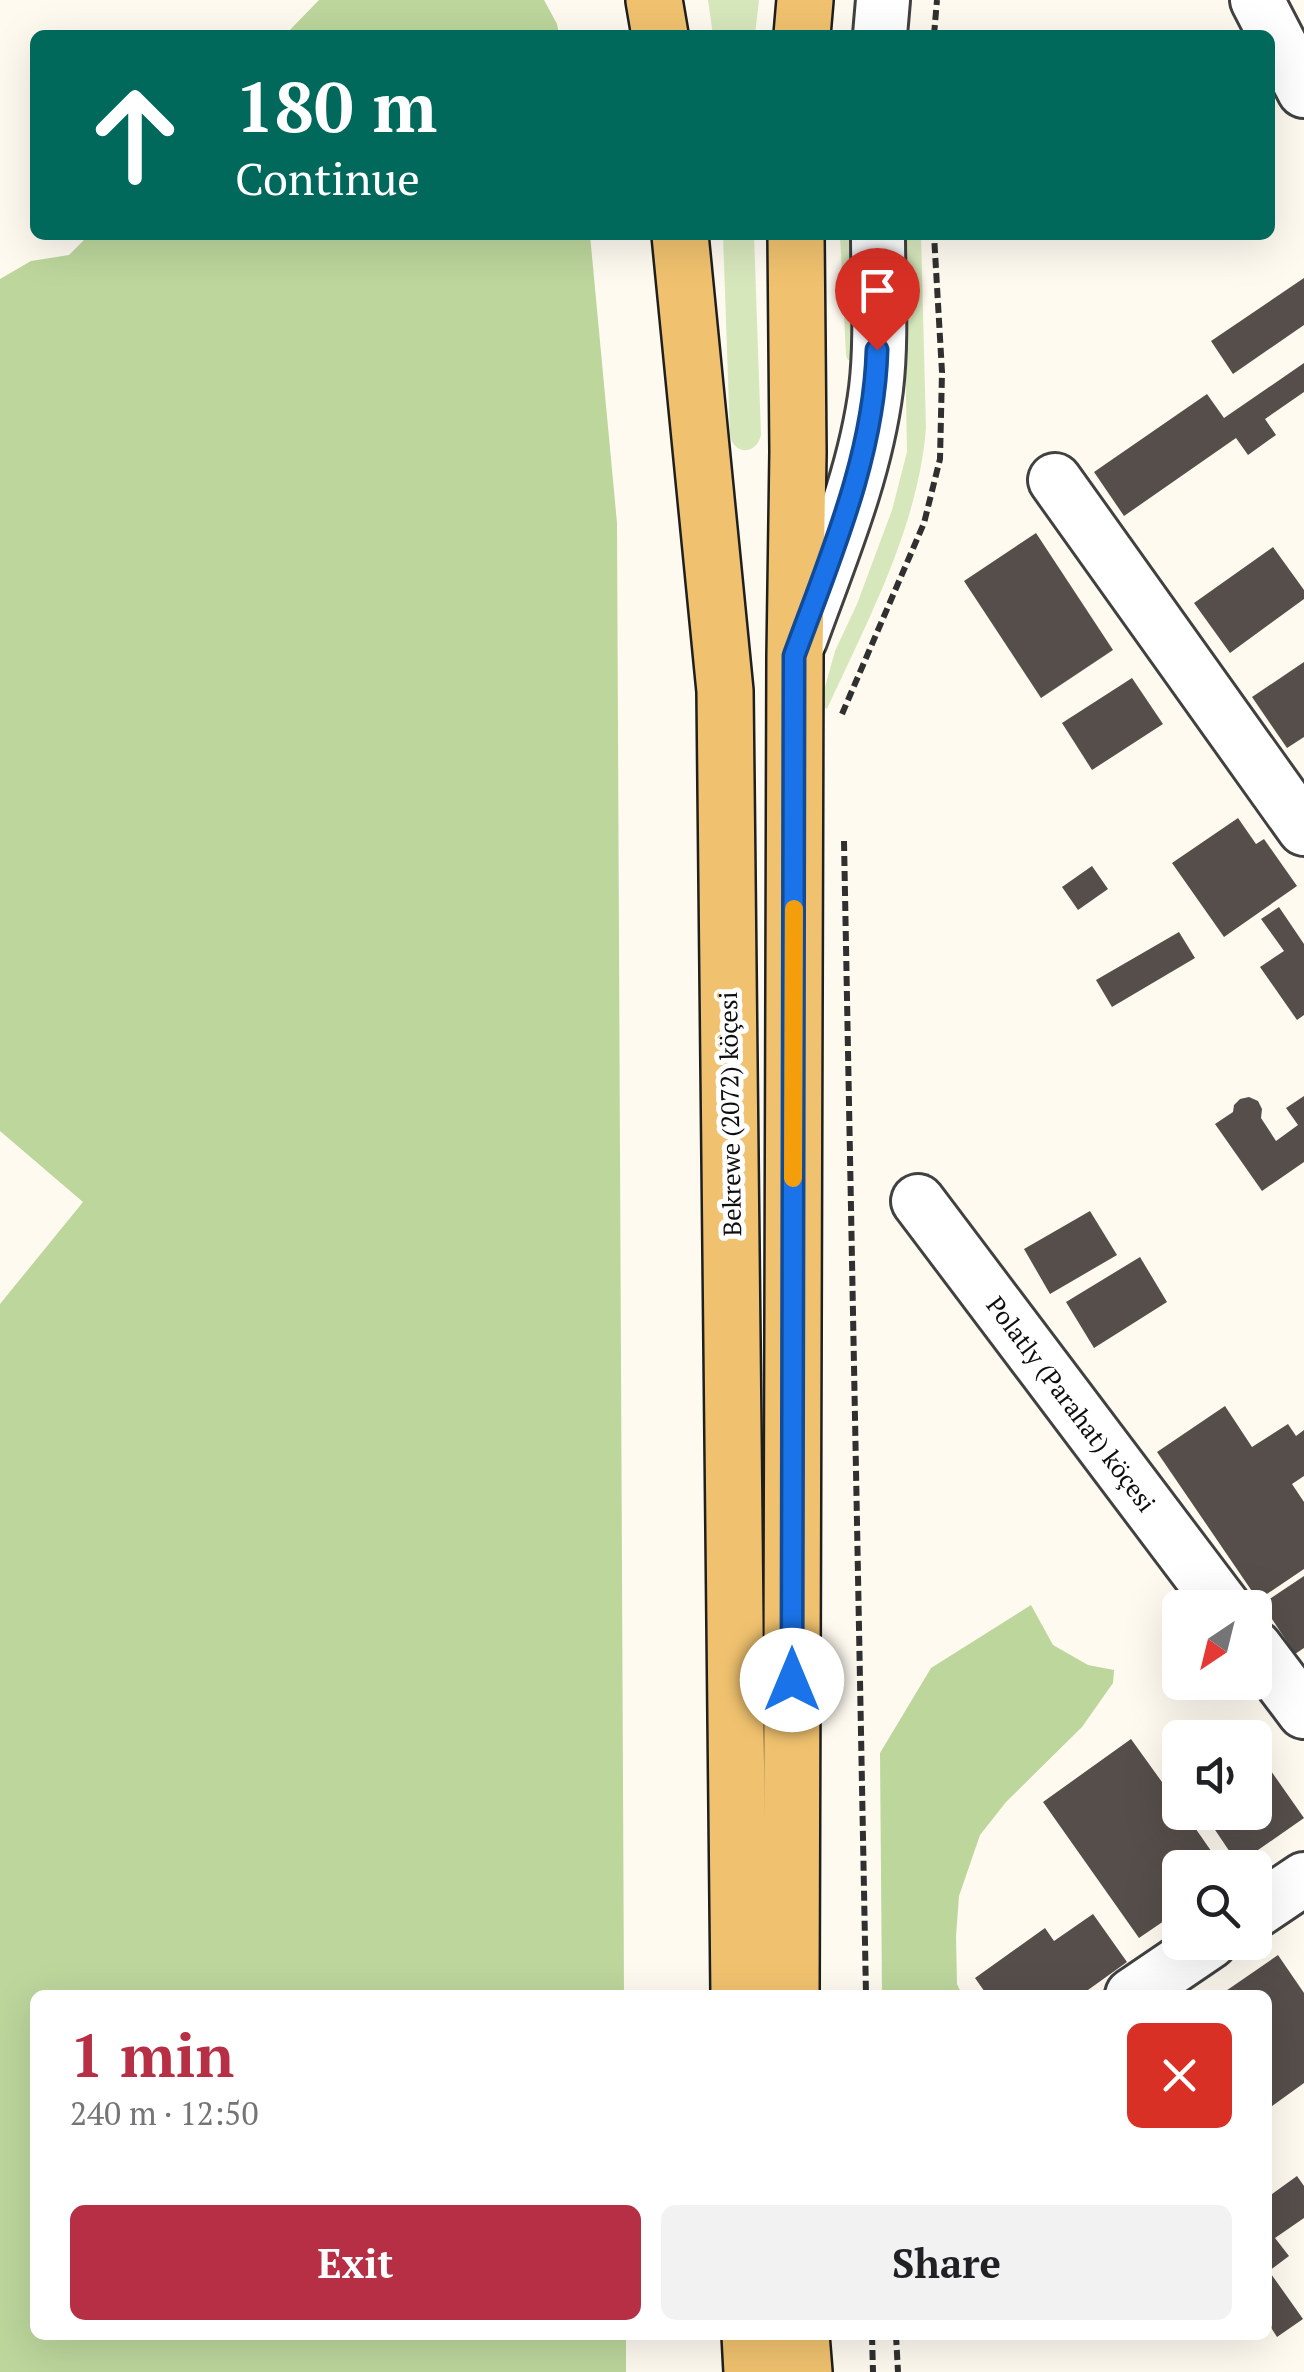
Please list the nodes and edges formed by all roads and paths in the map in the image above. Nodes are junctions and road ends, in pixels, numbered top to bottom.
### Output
1 (654, 0) edge
2 (806, 0) edge
3 (883, 0) edge
4 (938, 0) edge
5 (1257, 0) edge
6 (659, 30) edge
7 (803, 30) edge
8 (880, 30) edge
9 (935, 30) edge
10 (1273, 30) edge
11 (1275, 34) edge
12 (1304, 90) edge
13 (680, 240) edge
14 (796, 240) edge
15 (878, 240) edge
16 (934, 240) edge
17 (1055, 480) dead end
18 (794, 656) junction
19 (840, 718) dead end
20 (844, 822) dead end
21 (1304, 829) edge
22 (918, 1201) dead end
23 (1211, 1590) edge
24 (1272, 1670) edge
25 (1304, 1712) edge
26 (1304, 1879) edge
27 (1272, 1901) edge
28 (1184, 1960) edge
29 (739, 1990) edge
30 (791, 1990) edge
31 (866, 1990) edge
32 (1139, 1990) edge
33 (750, 2340) edge
34 (802, 2340) edge
35 (872, 2340) edge
36 (896, 2340) edge
37 (752, 2372) edge
38 (804, 2372) edge
39 (872, 2372) edge
40 (898, 2372) edge

1 - 6 main road
2 - 7 main road
3 - 8 street
4 - 9 path
5 - 10 street
11 - 12 street
13 - 29 main road, Bekrewe (2072) köçesi
14 - 18 main road
15 - 18 street
16 - 19 path
17 - 21 street
18 - 30 main road
20 - 31 path
22 - 23 street, Polatly (Parahat) köçesi
24 - 25 street
26 - 27 street
28 - 32 street
33 - 37 main road
34 - 38 main road
35 - 39 path
36 - 40 path

